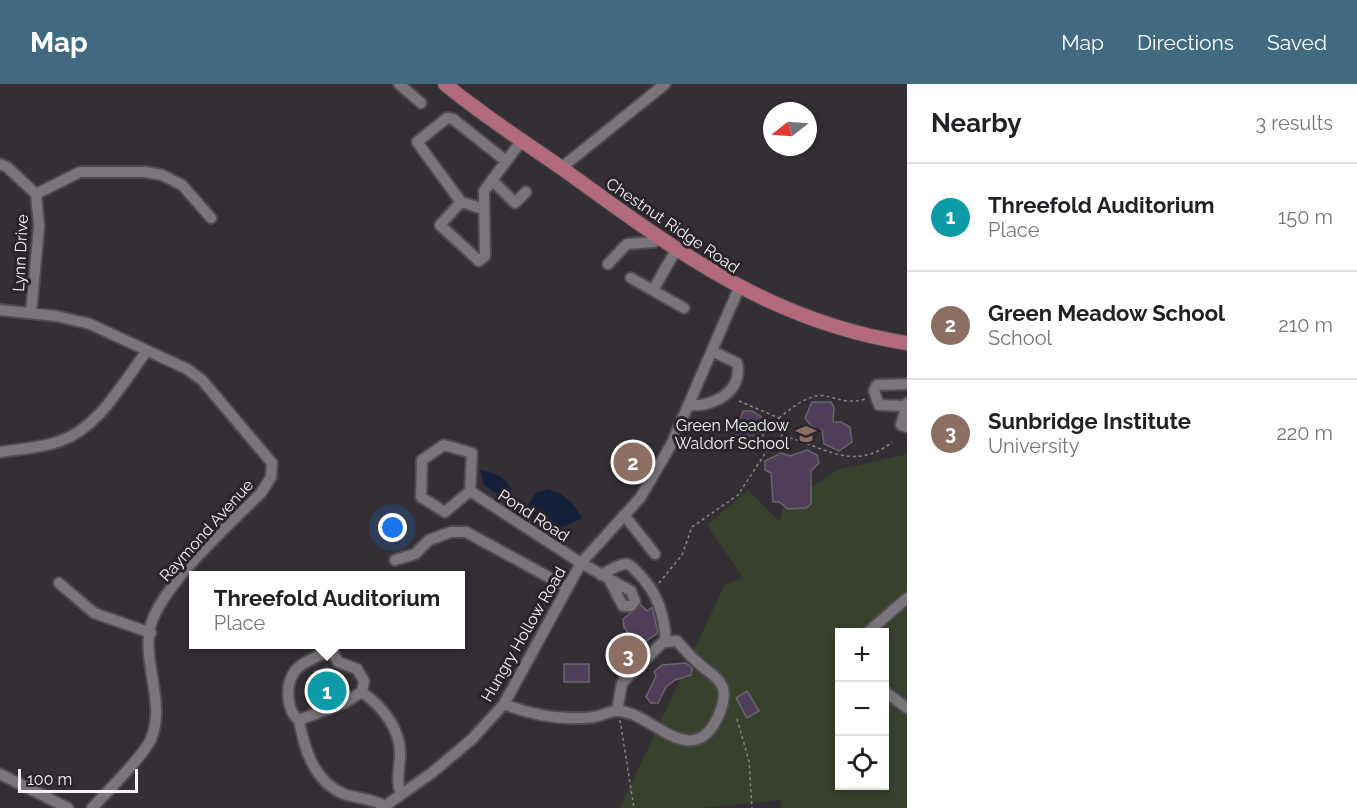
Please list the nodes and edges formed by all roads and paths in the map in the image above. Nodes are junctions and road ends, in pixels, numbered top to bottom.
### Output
1 (399, 84) edge
2 (445, 84) edge
3 (664, 84) edge
4 (421, 103) dead end
5 (522, 140) junction
6 (506, 161) junction
7 (0, 164) edge
8 (561, 168) junction
9 (492, 180) junction
10 (526, 192) dead end
11 (36, 194) junction
12 (461, 202) junction
13 (483, 209) junction
14 (211, 218) dead end
15 (658, 239) junction
16 (676, 250) junction
17 (608, 264) dead end
18 (631, 278) dead end
19 (739, 288) junction
20 (653, 291) junction
21 (684, 308) dead end
22 (0, 310) edge
23 (31, 313) junction
24 (907, 343) edge
25 (147, 351) junction
26 (712, 351) junction
27 (907, 384) edge
28 (867, 399) dead end
29 (739, 401) dead end
30 (907, 404) edge
31 (688, 405) junction
32 (779, 418) junction
33 (907, 427) edge
34 (782, 436) junction
35 (892, 442) dead end
36 (0, 452) edge
37 (470, 491) junction
38 (624, 515) junction
39 (655, 554) dead end
40 (395, 560) dead end
41 (581, 563) junction
42 (59, 583) dead end
43 (567, 587) junction
44 (651, 589) junction
45 (907, 598) edge
46 (874, 628) edge
47 (151, 633) junction
48 (666, 642) junction
49 (362, 692) junction
50 (889, 694) edge
51 (504, 704) junction
52 (907, 708) edge
53 (618, 714) junction
54 (737, 719) dead end
55 (299, 720) junction
56 (0, 774) edge
57 (401, 794) junction
58 (388, 806) edge
59 (68, 808) edge
60 (92, 808) edge
61 (633, 808) edge
62 (752, 808) edge

1 - 4 street
2 - 5 main road, Chestnut Ridge Road
3 - 8 street
5 - 6 street
5 - 8 main road, Chestnut Ridge Road
6 - 9 street
6 - 12 street
7 - 11 street
8 - 15 main road, Chestnut Ridge Road
9 - 10 street
9 - 13 street
11 - 14 street
11 - 23 street, Lynn Drive
12 - 13 street
12 - 13 street
15 - 16 main road, Chestnut Ridge Road
15 - 17 street
16 - 19 main road, Chestnut Ridge Road
16 - 20 street
18 - 20 street
19 - 24 main road, Chestnut Ridge Road
19 - 26 street, Hungry Hollow Road
20 - 21 street
22 - 23 street, Raymond Avenue
23 - 25 street, Raymond Avenue
25 - 36 street
25 - 47 street, Raymond Avenue
26 - 31 street, Hungry Hollow Road
26 - 31 street
27 - 30 street
28 - 32 path
29 - 32 path
30 - 33 street
31 - 38 street, Hungry Hollow Road
32 - 34 path
34 - 35 path
34 - 44 path
37 - 37 street
37 - 41 street, Pond Road
38 - 39 street
38 - 41 street, Hungry Hollow Road
40 - 43 street
41 - 43 street, Hungry Hollow Road
41 - 44 street, Pond Road
42 - 47 street
43 - 51 street, Hungry Hollow Road
44 - 48 street
45 - 46 street
47 - 60 street, Raymond Avenue
48 - 53 street
48 - 53 street
49 - 55 street
49 - 55 street
49 - 57 street
50 - 52 street
51 - 53 street
51 - 57 street, Hungry Hollow Road
53 - 61 path
54 - 62 path
55 - 58 street
56 - 59 street
57 - 58 street, Hungry Hollow Road

